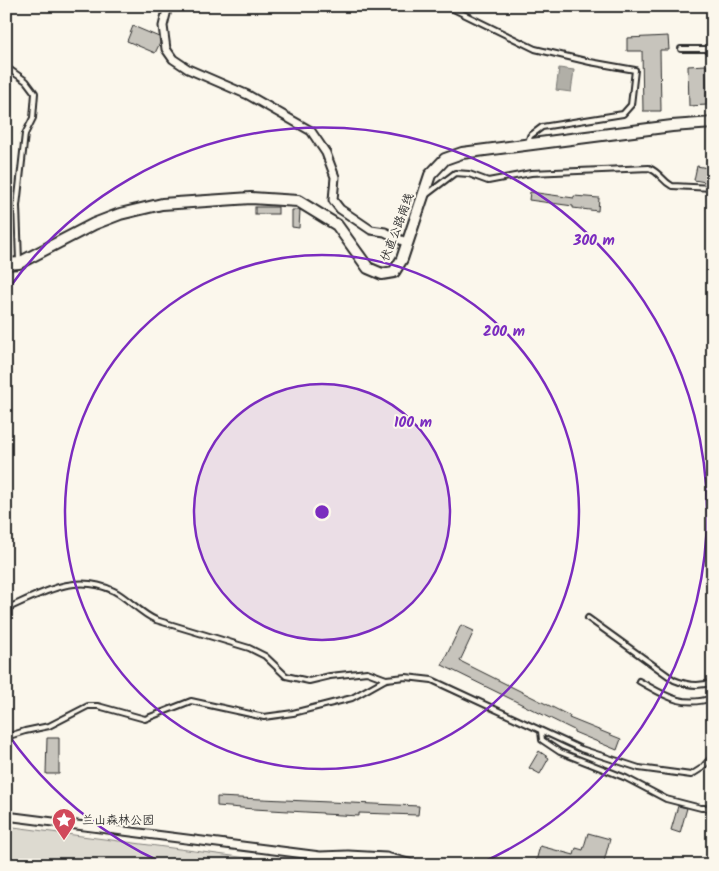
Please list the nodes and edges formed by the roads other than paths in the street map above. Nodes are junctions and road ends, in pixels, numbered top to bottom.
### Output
1 (168, 6) edge
2 (447, 6) edge
3 (682, 49) dead end
4 (713, 49) edge
5 (6, 67) edge
6 (713, 123) edge
7 (528, 144) junction
8 (713, 188) edge
9 (422, 198) junction
10 (407, 243) junction
11 (19, 263) junction
12 (6, 264) edge
13 (6, 609) edge
14 (588, 618) dead end
15 (386, 679) junction
16 (639, 681) dead end
17 (713, 682) edge
18 (713, 698) edge
19 (541, 731) junction
20 (6, 736) edge
21 (713, 756) edge
22 (713, 808) edge
23 (6, 816) edge
24 (416, 865) edge

1 - 10 street
2 - 7 lane
3 - 4 lane
5 - 11 lane
6 - 7 main road, 伏直公路南线
7 - 9 main road, 伏直公路南线
8 - 9 lane
9 - 10 main road, 伏直公路南线
10 - 11 main road, 伏直公路南线
11 - 12 main road, 伏直公路南线
13 - 15 lane
14 - 17 lane
15 - 19 lane
15 - 20 lane
16 - 18 lane
19 - 21 lane
19 - 22 lane
23 - 24 street

